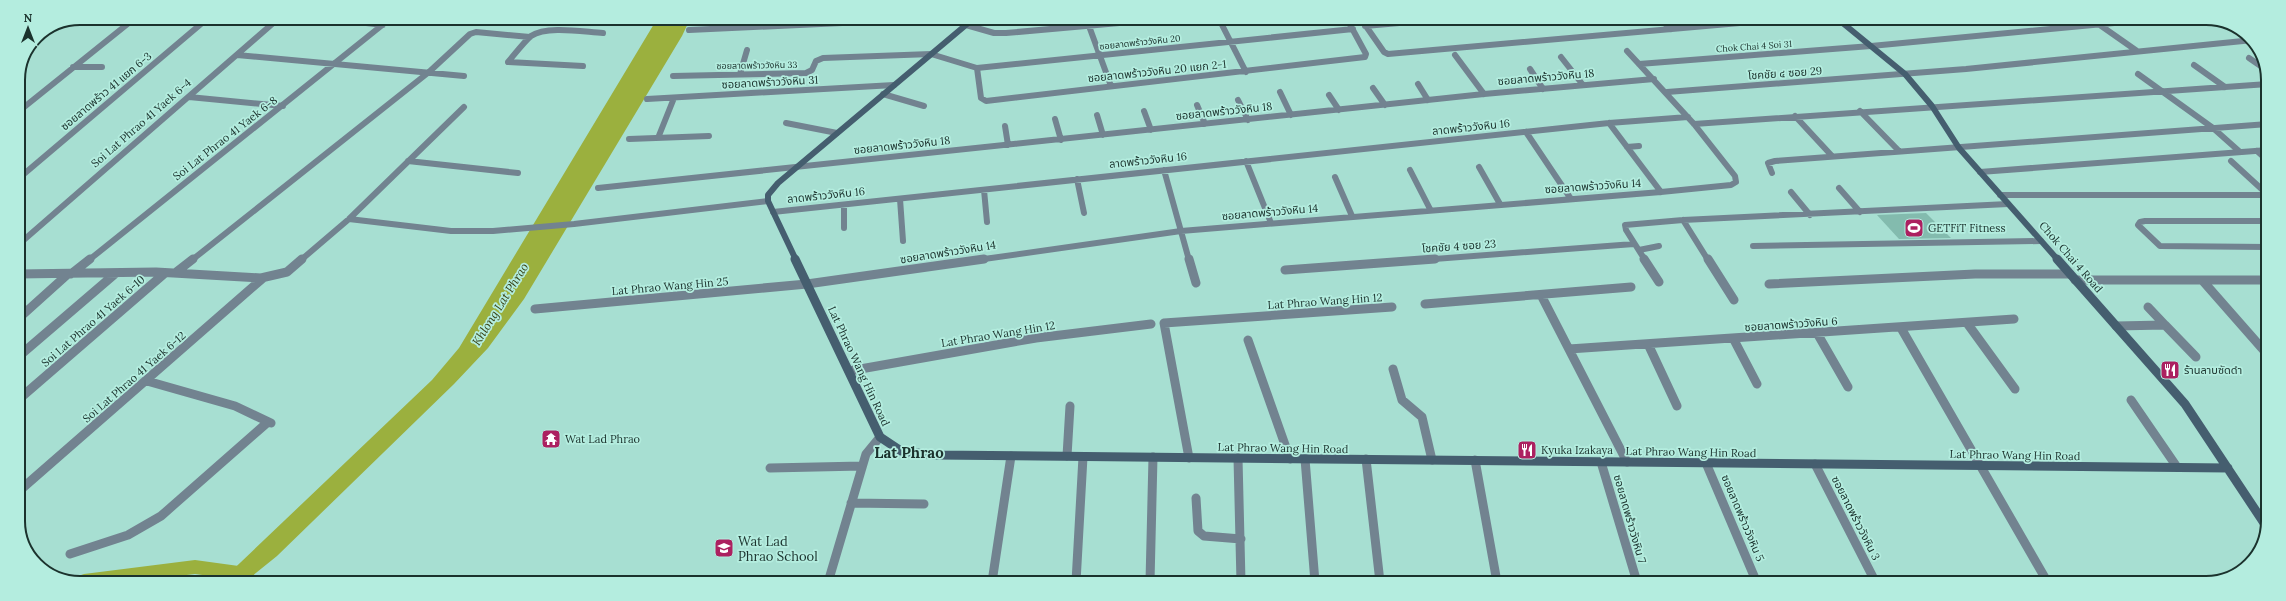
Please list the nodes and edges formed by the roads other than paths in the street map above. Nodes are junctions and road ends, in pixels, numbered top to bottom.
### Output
1 (126, 25) edge
2 (200, 25) edge
3 (271, 25) edge
4 (382, 25) edge
5 (798, 25) edge
6 (966, 25) joint
7 (1100, 25) edge
8 (1222, 25) edge
9 (1351, 25) edge
10 (1376, 25) edge
11 (1667, 25) edge
12 (1717, 25) edge
13 (1845, 25) edge
14 (2067, 25) edge
15 (2099, 25) edge
16 (1089, 26) junction
17 (1365, 26) joint
18 (1353, 28) junction
19 (1671, 29) junction
20 (689, 30) dead end
21 (603, 33) dead end
22 (530, 37) junction
23 (1231, 41) junction
24 (2244, 41) edge
25 (1871, 46) junction
26 (747, 50) dead end
27 (1627, 51) dead end
28 (2137, 51) junction
29 (930, 54) junction
30 (237, 55) junction
31 (1100, 55) junction
32 (1455, 55) dead end
33 (1561, 57) dead end
34 (2249, 58) dead end
35 (336, 64) junction
36 (1639, 64) junction
37 (2194, 65) dead end
38 (2259, 65) edge
39 (583, 66) dead end
40 (102, 67) dead end
41 (73, 68) junction
42 (977, 68) junction
43 (1530, 69) dead end
44 (429, 72) junction
45 (1246, 72) junction
46 (740, 74) junction
47 (1905, 74) junction
48 (2138, 74) dead end
49 (464, 76) dead end
50 (672, 76) dead end
51 (1654, 79) junction
52 (1418, 84) dead end
53 (2261, 84) edge
54 (894, 85) junction
55 (1583, 85) junction
56 (1111, 86) junction
57 (2225, 87) junction
58 (1373, 88) dead end
59 (1543, 89) junction
60 (2162, 91) junction
61 (1280, 92) dead end
62 (1667, 92) junction
63 (883, 94) junction
64 (1484, 94) junction
65 (1329, 95) dead end
66 (189, 97) junction
67 (674, 98) junction
68 (647, 99) dead end
69 (1238, 100) dead end
70 (1428, 100) junction
71 (1197, 105) dead end
72 (1385, 105) junction
73 (25, 106) edge
74 (283, 106) junction
75 (924, 106) dead end
76 (1932, 106) junction
77 (464, 107) dead end
78 (1339, 110) junction
79 (1860, 111) junction
80 (1144, 112) dead end
81 (1097, 115) dead end
82 (1291, 115) junction
83 (1795, 116) junction
84 (1688, 118) junction
85 (1055, 120) dead end
86 (1248, 120) junction
87 (786, 123) dead end
88 (1609, 123) junction
89 (1205, 124) junction
90 (1694, 124) junction
91 (2261, 125) edge
92 (1005, 126) dead end
93 (2213, 128) junction
94 (1151, 130) junction
95 (1526, 132) junction
96 (837, 133) junction
97 (1103, 135) junction
98 (709, 136) dead end
99 (658, 138) junction
100 (628, 139) dead end
101 (1060, 140) junction
102 (1008, 145) junction
103 (1639, 146) dead end
104 (1627, 147) junction
105 (1959, 148) junction
106 (1899, 151) junction
107 (2257, 151) junction
108 (2261, 151) edge
109 (2240, 152) junction
110 (2261, 154) edge
111 (1832, 156) junction
112 (408, 161) junction
113 (1246, 161) junction
114 (2231, 161) dead end
115 (797, 167) junction
116 (1478, 167) dead end
117 (1164, 170) junction
118 (1410, 170) dead end
119 (25, 172) edge
120 (1772, 172) dead end
121 (1980, 172) junction
122 (518, 173) dead end
123 (1335, 177) dead end
124 (1077, 179) junction
125 (598, 188) dead end
126 (1839, 188) dead end
127 (2261, 188) edge
128 (984, 190) junction
129 (1661, 192) junction
130 (1791, 192) dead end
131 (2261, 194) edge
132 (2000, 195) junction
133 (900, 199) junction
134 (1571, 199) junction
135 (768, 201) junction
136 (1500, 204) junction
137 (2008, 204) junction
138 (844, 205) junction
139 (1430, 210) junction
140 (773, 212) junction
141 (1860, 212) junction
142 (1084, 213) dead end
143 (1810, 215) junction
144 (1352, 216) junction
145 (349, 219) junction
146 (1683, 220) junction
147 (988, 222) dead end
148 (2261, 222) edge
149 (1271, 223) junction
150 (844, 228) dead end
151 (1181, 230) junction
152 (25, 239) edge
153 (904, 241) dead end
154 (2041, 241) junction
155 (1659, 246) dead end
156 (1753, 246) dead end
157 (1637, 247) junction
158 (2261, 247) edge
159 (1285, 270) dead end
160 (116, 273) junction
161 (165, 273) junction
162 (175, 273) junction
163 (25, 274) edge
164 (70, 274) junction
165 (2073, 277) junction
166 (263, 278) junction
167 (2202, 280) junction
168 (2261, 280) edge
169 (1659, 282) dead end
170 (1196, 283) dead end
171 (808, 284) junction
172 (1769, 284) dead end
173 (1632, 287) dead end
174 (1541, 295) junction
175 (1734, 300) dead end
176 (1425, 304) dead end
177 (1392, 307) dead end
178 (2148, 307) dead end
179 (535, 310) dead end
180 (25, 313) edge
181 (2014, 319) dead end
182 (1967, 322) junction
183 (1151, 324) dead end
184 (2165, 325) junction
185 (2116, 326) junction
186 (1901, 328) junction
187 (1817, 333) junction
188 (1733, 338) junction
189 (1248, 340) dead end
190 (1648, 344) junction
191 (2261, 347) edge
192 (1569, 349) junction
193 (25, 351) edge
194 (2196, 356) dead end
195 (1393, 369) dead end
196 (849, 371) junction
197 (147, 381) junction
198 (1757, 384) dead end
199 (1848, 387) dead end
200 (2015, 389) dead end
201 (25, 394) edge
202 (2131, 400) dead end
203 (1070, 406) dead end
204 (1677, 406) dead end
205 (880, 437) junction
206 (1011, 456) junction
207 (1067, 456) junction
208 (1083, 457) junction
209 (1153, 457) junction
210 (1189, 458) junction
211 (1238, 458) junction
212 (1290, 459) junction
213 (1306, 459) junction
214 (1366, 459) junction
215 (1432, 460) junction
216 (1475, 460) junction
217 (1601, 462) junction
218 (1627, 462) junction
219 (1706, 463) junction
220 (1815, 464) junction
221 (1980, 465) junction
222 (862, 466) junction
223 (2177, 467) junction
224 (770, 468) dead end
225 (2228, 468) junction
226 (25, 486) edge
227 (1196, 498) dead end
228 (851, 503) junction
229 (924, 504) dead end
230 (2261, 518) edge
231 (1241, 539) junction
232 (70, 554) dead end
233 (830, 576) edge
234 (993, 576) edge
235 (1076, 576) edge
236 (1150, 576) edge
237 (1241, 576) edge
238 (1315, 576) edge
239 (1379, 576) edge
240 (1496, 576) edge
241 (1635, 576) edge
242 (1755, 576) edge
243 (1872, 576) edge
244 (2044, 576) edge

1 - 41 street
2 - 119 street, ซอยลาดพร้าว 41 แยก 6-3
3 - 30 street, Soi Lat Phrao 41 Yaek 6-4
4 - 35 street, Soi Lat Phrao 41 Yaek 6-8
5 - 20 street
6 - 16 street
6 - 29 main road
7 - 16 street
8 - 23 street
9 - 18 street
10 - 17 street
11 - 19 street
12 - 19 street
13 - 25 main road, Chok Chai 4 Road
14 - 25 street, Chok Chai 4 Soi 31
15 - 28 street
16 - 31 street
17 - 19 street
18 - 23 street, ซอยลาดพร้าววังหิน 20
18 - 45 street, ซอยลาดพร้าววังหิน 20 แยก 2-1
21 - 22 street
22 - 39 street
22 - 44 street
23 - 31 street, ซอยลาดพร้าววังหิน 20
23 - 45 street
24 - 28 street, โชคชัย ๔ ซอย 29
25 - 36 street, Chok Chai 4 Soi 31
25 - 47 main road, Chok Chai 4 Road
26 - 46 street
27 - 36 street
28 - 47 street, โชคชัย ๔ ซอย 29
29 - 42 street, ซอยลาดพร้าววังหิน 20
29 - 46 street, ซอยลาดพร้าววังหิน 33
29 - 54 main road
30 - 35 street
30 - 66 street, Soi Lat Phrao 41 Yaek 6-4
31 - 42 street, ซอยลาดพร้าววังหิน 20
31 - 56 street
32 - 64 street
33 - 55 street
34 - 38 street
35 - 44 street
35 - 74 street, Soi Lat Phrao 41 Yaek 6-8
36 - 51 street
37 - 57 street
40 - 41 street
41 - 73 street
42 - 56 street, ซอยลาดพร้าววังหิน 20 แยก 2-1
43 - 59 street
44 - 49 street
44 - 162 street
45 - 56 street, ซอยลาดพร้าววังหิน 20 แยก 2-1
46 - 50 street, ซอยลาดพร้าววังหิน 33
47 - 62 street, โชคชัย ๔ ซอย 29
47 - 76 main road, Chok Chai 4 Road
48 - 60 street
51 - 55 street, ซอยลาดพร้าววังหิน 18
51 - 62 street
52 - 70 street
53 - 57 street
54 - 63 main road
54 - 67 street, ซอยลาดพร้าววังหิน 31
55 - 59 street, ซอยลาดพร้าววังหิน 18
57 - 60 street
58 - 72 street
59 - 64 street, ซอยลาดพร้าววังหิน 18
60 - 76 street
60 - 93 street
61 - 82 street
62 - 84 street
63 - 75 street
63 - 96 main road
64 - 70 street, ซอยลาดพร้าววังหิน 18
65 - 78 street
66 - 74 street
66 - 152 street, Soi Lat Phrao 41 Yaek 6-4
67 - 68 street, ซอยลาดพร้าววังหิน 31
67 - 99 street
69 - 86 street
70 - 72 street, ซอยลาดพร้าววังหิน 18
71 - 89 street
72 - 78 street, ซอยลาดพร้าววังหิน 18
74 - 164 street, Soi Lat Phrao 41 Yaek 6-8
76 - 79 street
76 - 105 main road, Chok Chai 4 Road
77 - 112 street
78 - 82 street, ซอยลาดพร้าววังหิน 18
79 - 83 street
79 - 106 street
80 - 94 street
81 - 97 street
82 - 86 street, ซอยลาดพร้าววังหิน 18
83 - 90 street
83 - 111 street
84 - 88 street, ลาดพร้าววังหิน 16
84 - 90 street
85 - 101 street
86 - 89 street, ซอยลาดพร้าววังหิน 18
87 - 96 street
88 - 95 street, ลาดพร้าววังหิน 16
88 - 104 street
89 - 94 street, ซอยลาดพร้าววังหิน 18
90 - 129 street, ซอยลาดพร้าววังหิน 14
91 - 93 street
92 - 102 street
93 - 105 street
93 - 109 street
94 - 97 street, ซอยลาดพร้าววังหิน 18
95 - 113 street, ลาดพร้าววังหิน 16
95 - 134 street
96 - 115 main road
97 - 101 street, ซอยลาดพร้าววังหิน 18
98 - 99 street
99 - 100 street
101 - 102 street, ซอยลาดพร้าววังหิน 18
102 - 115 street, ซอยลาดพร้าววังหิน 18
103 - 104 street
104 - 129 street
105 - 106 street
105 - 121 main road, Chok Chai 4 Road
106 - 111 street
107 - 108 street
107 - 109 street
107 - 110 street
109 - 121 street
111 - 120 street
112 - 122 street
112 - 145 street
113 - 117 street, ลาดพร้าววังหิน 16
113 - 149 street
114 - 127 street
115 - 125 street, ซอยลาดพร้าววังหิน 18
115 - 135 main road
116 - 136 street
117 - 124 street, ลาดพร้าววังหิน 16
117 - 151 street
118 - 139 street
121 - 132 main road, Chok Chai 4 Road
123 - 144 street
124 - 128 street, ลาดพร้าววังหิน 16
124 - 142 street
126 - 141 street
128 - 133 street, ลาดพร้าววังหิน 16
128 - 147 street
129 - 134 street, ซอยลาดพร้าววังหิน 14
130 - 143 street
131 - 132 street
132 - 137 main road, Chok Chai 4 Road
133 - 138 street, ลาดพร้าววังหิน 16
133 - 153 street
134 - 136 street, ซอยลาดพร้าววังหิน 14
135 - 140 main road, Lat Phrao Wang Hin Road
135 - 145 street
136 - 139 street, ซอยลาดพร้าววังหิน 14
137 - 141 street
137 - 154 main road, Chok Chai 4 Road
138 - 140 street, ลาดพร้าววังหิน 16
138 - 150 street
139 - 144 street, ซอยลาดพร้าววังหิน 14
140 - 171 main road, Lat Phrao Wang Hin Road
141 - 143 street
143 - 146 street
144 - 149 street, ซอยลาดพร้าววังหิน 14
145 - 166 street
146 - 157 street
146 - 175 street
148 - 158 street
149 - 151 street, ซอยลาดพร้าววังหิน 14
151 - 170 street
151 - 171 street, ซอยลาดพร้าววังหิน 14
154 - 156 street
154 - 165 main road, Chok Chai 4 Road
155 - 157 street, โชคชัย 4 ซอย 23
157 - 159 street, โชคชัย 4 ซอย 23
157 - 169 street
160 - 161 street
160 - 164 street
160 - 193 street
161 - 162 street
161 - 201 street, Soi Lat Phrao 41 Yaek 6-10
162 - 166 street
163 - 164 street
164 - 180 street, Soi Lat Phrao 41 Yaek 6-8
165 - 167 street
165 - 172 street
165 - 185 main road, Chok Chai 4 Road
166 - 197 street, Soi Lat Phrao 41 Yaek 6-12
167 - 168 street
167 - 191 street
171 - 179 street, Lat Phrao Wang Hin 25
171 - 196 main road, Lat Phrao Wang Hin Road
173 - 174 street
174 - 176 street
174 - 192 street
177 - 210 street, Lat Phrao Wang Hin 12
178 - 184 street
181 - 182 street, ซอยลาดพร้าววังหิน 6
182 - 186 street, ซอยลาดพร้าววังหิน 6
182 - 200 street
183 - 196 street, Lat Phrao Wang Hin 12
184 - 185 street
184 - 194 street
185 - 225 main road, Chok Chai 4 Road
186 - 187 street, ซอยลาดพร้าววังหิน 6
186 - 221 street
187 - 188 street, ซอยลาดพร้าววังหิน 6
187 - 199 street
188 - 190 street, ซอยลาดพร้าววังหิน 6
188 - 198 street
189 - 212 street
190 - 192 street, ซอยลาดพร้าววังหิน 6
190 - 204 street
192 - 218 street
195 - 215 street
196 - 205 main road, Lat Phrao Wang Hin Road
197 - 226 street, Soi Lat Phrao 41 Yaek 6-12
197 - 232 street
202 - 223 street
203 - 207 street
205 - 206 main road, Lat Phrao Wang Hin Road
205 - 222 street
206 - 207 main road, Lat Phrao Wang Hin Road
206 - 234 street
207 - 208 main road, Lat Phrao Wang Hin Road
208 - 209 main road, Lat Phrao Wang Hin Road
208 - 235 street
209 - 210 main road, Lat Phrao Wang Hin Road
209 - 236 street
210 - 211 main road, Lat Phrao Wang Hin Road
211 - 212 main road, Lat Phrao Wang Hin Road
211 - 231 street
212 - 213 main road, Lat Phrao Wang Hin Road
213 - 214 main road, Lat Phrao Wang Hin Road
213 - 238 street
214 - 215 main road, Lat Phrao Wang Hin Road
214 - 239 street
215 - 216 main road, Lat Phrao Wang Hin Road
216 - 217 main road, Lat Phrao Wang Hin Road
216 - 240 street
217 - 218 main road, Lat Phrao Wang Hin Road
217 - 241 street, ซอยลาดพร้าววังหิน 7
218 - 219 main road, Lat Phrao Wang Hin Road
219 - 220 main road, Lat Phrao Wang Hin Road
219 - 242 street, ซอยลาดพร้าววังหิน 5
220 - 221 main road, Lat Phrao Wang Hin Road
220 - 243 street, ซอยลาดพร้าววังหิน 3
221 - 223 main road, Lat Phrao Wang Hin Road
221 - 244 street
222 - 224 street
222 - 228 street
223 - 225 main road, Lat Phrao Wang Hin Road
225 - 230 main road, Chok Chai 4 Road
227 - 231 street
228 - 229 street
228 - 233 street
231 - 237 street

